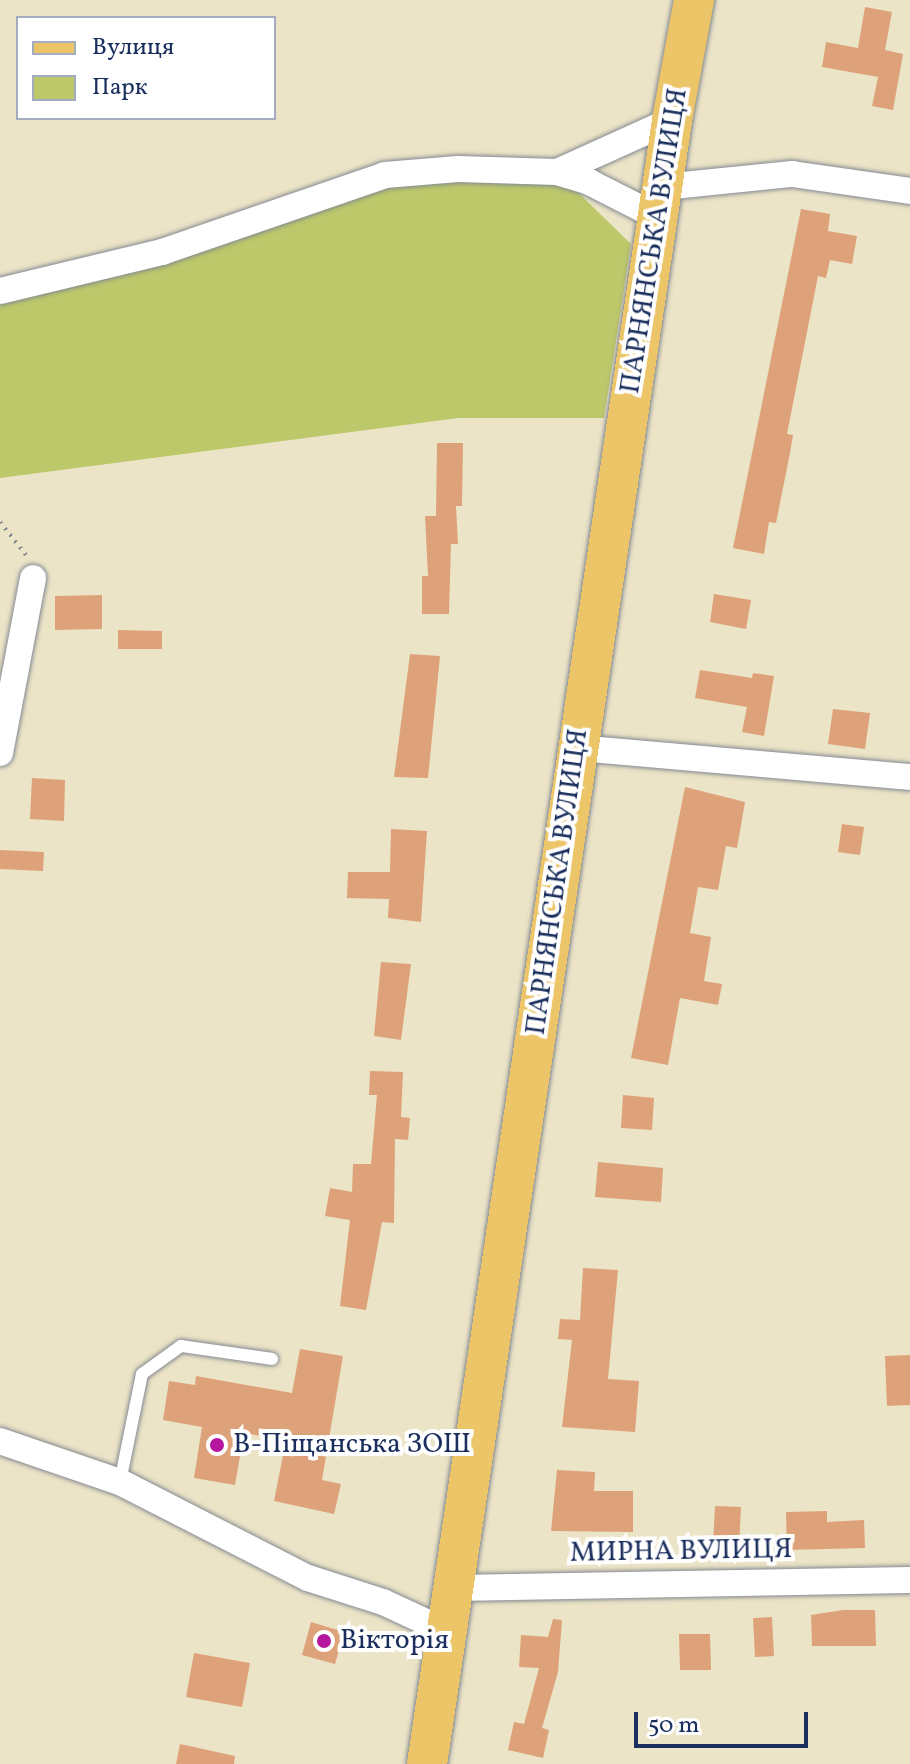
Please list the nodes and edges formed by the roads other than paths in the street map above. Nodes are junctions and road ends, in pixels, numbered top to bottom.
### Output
1 (694, 0) edge
2 (672, 120) junction
3 (557, 172) junction
4 (910, 191) edge
5 (660, 202) junction
6 (0, 291) edge
7 (33, 578) road end
8 (578, 748) junction
9 (0, 753) edge
10 (910, 777) edge
11 (272, 1359) dead end
12 (0, 1441) edge
13 (120, 1482) junction
14 (910, 1580) edge
15 (454, 1588) junction
16 (448, 1632) junction
17 (427, 1764) edge

1 - 2 main road, ПАРНЯНСЬКА ВУЛИЦЯ
2 - 3 street
2 - 5 main road, ПАРНЯНСЬКА ВУЛИЦЯ
3 - 5 street
3 - 6 street
4 - 5 street
5 - 8 main road, ПАРНЯНСЬКА ВУЛИЦЯ
7 - 9 street
8 - 10 street
8 - 15 main road, ПАРНЯНСЬКА ВУЛИЦЯ
11 - 13 lane
12 - 13 street
13 - 16 street
14 - 15 street, МИРНА ВУЛИЦЯ
15 - 16 main road, ПАРНЯНСЬКА ВУЛИЦЯ
16 - 17 main road, ПАРНЯНСЬКА ВУЛИЦЯ

